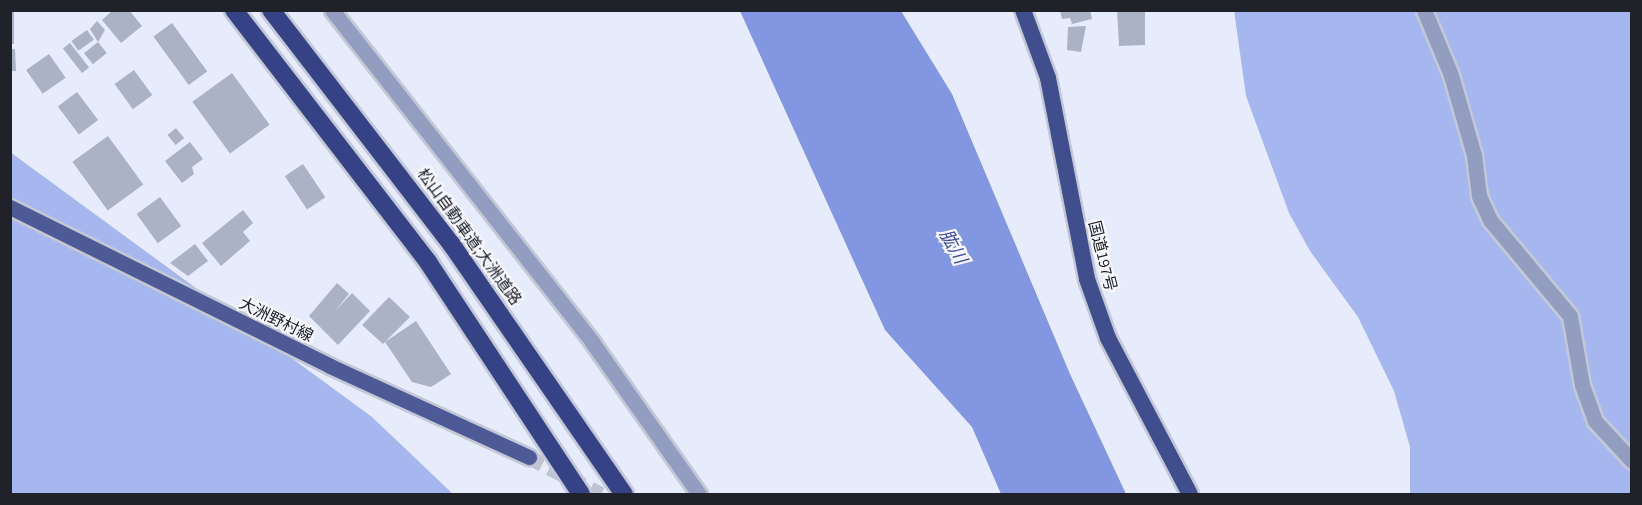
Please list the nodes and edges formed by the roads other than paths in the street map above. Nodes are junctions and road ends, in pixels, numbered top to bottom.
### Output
1 (234, 10) edge
2 (271, 10) edge
3 (332, 10) edge
4 (1023, 10) edge
5 (1424, 10) edge
6 (10, 207) edge
7 (529, 458) tunnel mouth
8 (1632, 460) edge
9 (581, 495) edge
10 (624, 495) edge
11 (699, 495) edge
12 (1190, 495) edge

1 - 9 highway
2 - 10 highway, 松山自動車道;大洲道路
3 - 11 street
4 - 12 highway, 国道197号
5 - 8 street
6 - 7 main road, 大洲野村線

